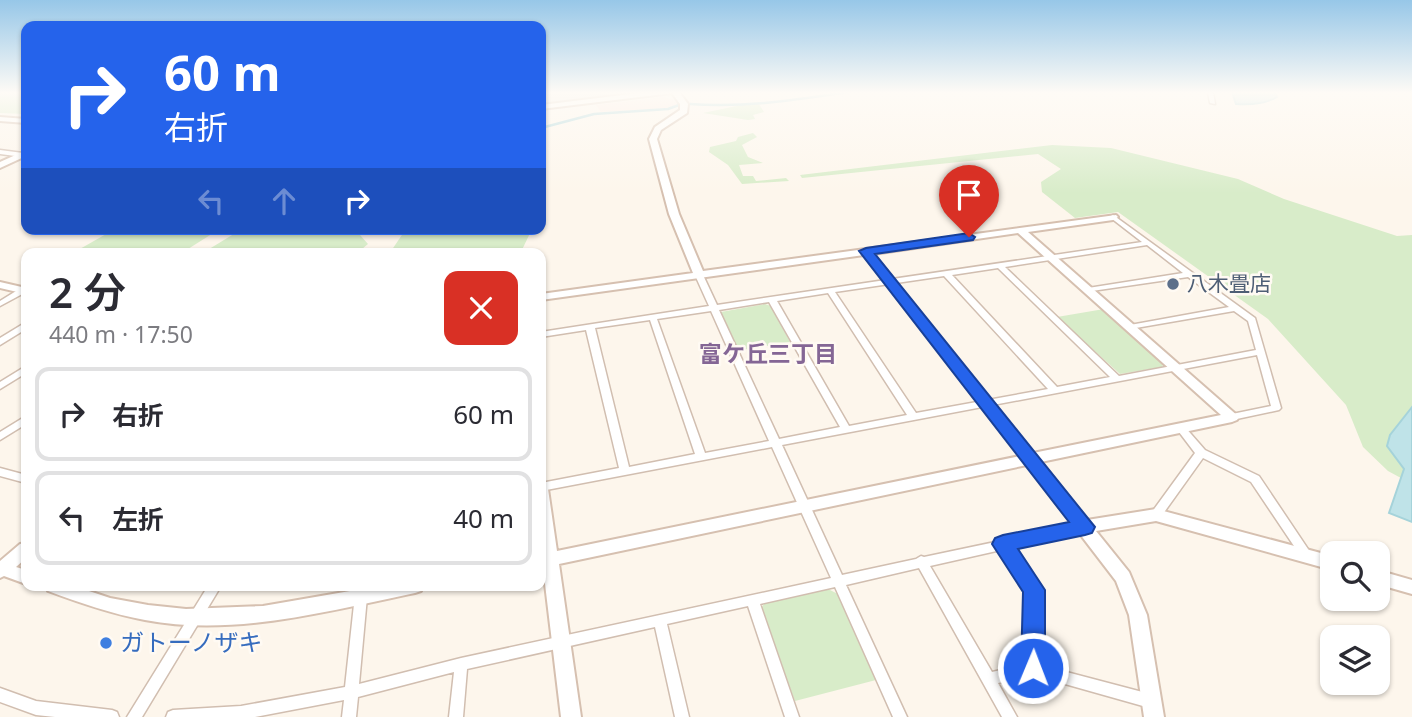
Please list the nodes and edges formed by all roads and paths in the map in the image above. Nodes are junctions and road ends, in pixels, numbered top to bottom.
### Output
1 (663, 125) edge
2 (0, 152) edge
3 (21, 155) edge
4 (21, 156) edge
5 (0, 165) edge
6 (1113, 217) joint
7 (1020, 230) junction
8 (1148, 243) junction
9 (866, 251) junction
10 (1052, 258) junction
11 (1000, 266) junction
12 (947, 274) junction
13 (1190, 274) junction
14 (699, 275) junction
15 (890, 282) junction
16 (0, 285) edge
17 (21, 289) edge
18 (1088, 290) junction
19 (830, 291) junction
20 (21, 292) edge
21 (546, 296) edge
22 (772, 300) junction
23 (0, 304) edge
24 (1236, 308) junction
25 (713, 309) junction
26 (653, 318) junction
27 (590, 327) junction
28 (1130, 327) junction
29 (21, 329) edge
30 (546, 333) edge
31 (0, 342) edge
32 (1260, 352) junction
33 (1176, 368) junction
34 (21, 372) edge
35 (1116, 378) junction
36 (0, 386) edge
37 (1054, 390) junction
38 (985, 403) junction
39 (913, 416) junction
40 (1232, 417) junction
41 (21, 423) edge
42 (1181, 428) junction
43 (846, 429) junction
44 (0, 438) edge
45 (775, 443) junction
46 (1201, 453) junction
47 (701, 456) junction
48 (1030, 459) junction
49 (625, 471) junction
50 (0, 472) edge
51 (21, 477) edge
52 (546, 487) edge
53 (803, 505) junction
54 (1156, 515) junction
55 (1085, 527) junction
56 (1003, 544) junction
57 (21, 553) edge
58 (1307, 556) junction
59 (546, 559) edge
60 (1320, 560) edge
61 (921, 561) junction
62 (1, 569) edge
63 (21, 575) edge
64 (839, 580) junction
65 (1390, 581) edge
66 (1411, 588) edge
67 (68, 591) edge
68 (212, 591) edge
69 (361, 592) edge
70 (752, 599) junction
71 (196, 617) junction
72 (660, 621) junction
73 (563, 642) junction
74 (461, 664) junction
75 (1033, 668) junction
76 (989, 679) junction
77 (352, 692) junction
78 (0, 695) edge
79 (1153, 709) edge
80 (32, 712) edge
81 (241, 715) edge
82 (112, 717) edge
83 (134, 717) edge
84 (173, 717) edge
85 (349, 717) edge
86 (456, 717) edge
87 (571, 717) edge
88 (682, 717) edge
89 (792, 717) edge
90 (900, 717) edge
91 (1010, 717) edge

1 - 14 street
2 - 3 street
4 - 5 street
6 - 7 street
6 - 8 street
7 - 9 street
7 - 10 street
8 - 10 street
8 - 13 street
9 - 14 street
9 - 15 street
10 - 11 street
10 - 18 street
11 - 12 street
11 - 35 street
12 - 15 street
12 - 37 street
13 - 18 street
13 - 24 street
14 - 21 street
14 - 25 street
15 - 19 street
15 - 38 street
16 - 17 street
18 - 28 street
19 - 22 street
19 - 39 street
20 - 23 street
22 - 25 street
22 - 43 street
24 - 28 street
24 - 32 street
25 - 26 street
25 - 45 street
26 - 27 street
26 - 47 street
27 - 30 street
27 - 49 street
28 - 33 street
29 - 31 street
32 - 33 street
32 - 40 street
33 - 35 street
33 - 40 street
34 - 36 street
35 - 37 street
37 - 38 street
38 - 39 street
38 - 48 street
39 - 43 street
40 - 42 street
41 - 44 street
42 - 46 street
42 - 48 street
43 - 45 street
45 - 47 street
45 - 53 street
46 - 54 street
46 - 58 street
47 - 49 street
48 - 53 street
48 - 55 street
49 - 52 street
50 - 51 street
53 - 59 street
53 - 64 street
54 - 55 street
54 - 58 street
55 - 56 street
55 - 79 street
56 - 61 street
56 - 75 street
57 - 62 street
58 - 60 street
59 - 73 street
61 - 64 street
61 - 76 street
62 - 63 street
64 - 70 street
64 - 90 street
65 - 66 street
67 - 71 street
68 - 71 street
69 - 71 street
69 - 77 street
70 - 72 street
70 - 89 street
71 - 83 street
72 - 73 street
72 - 88 street
73 - 74 street
73 - 87 street
74 - 77 street
74 - 86 street
75 - 76 street
75 - 79 street
76 - 91 street
77 - 81 street
77 - 85 street
78 - 80 street
80 - 82 street
81 - 84 street

